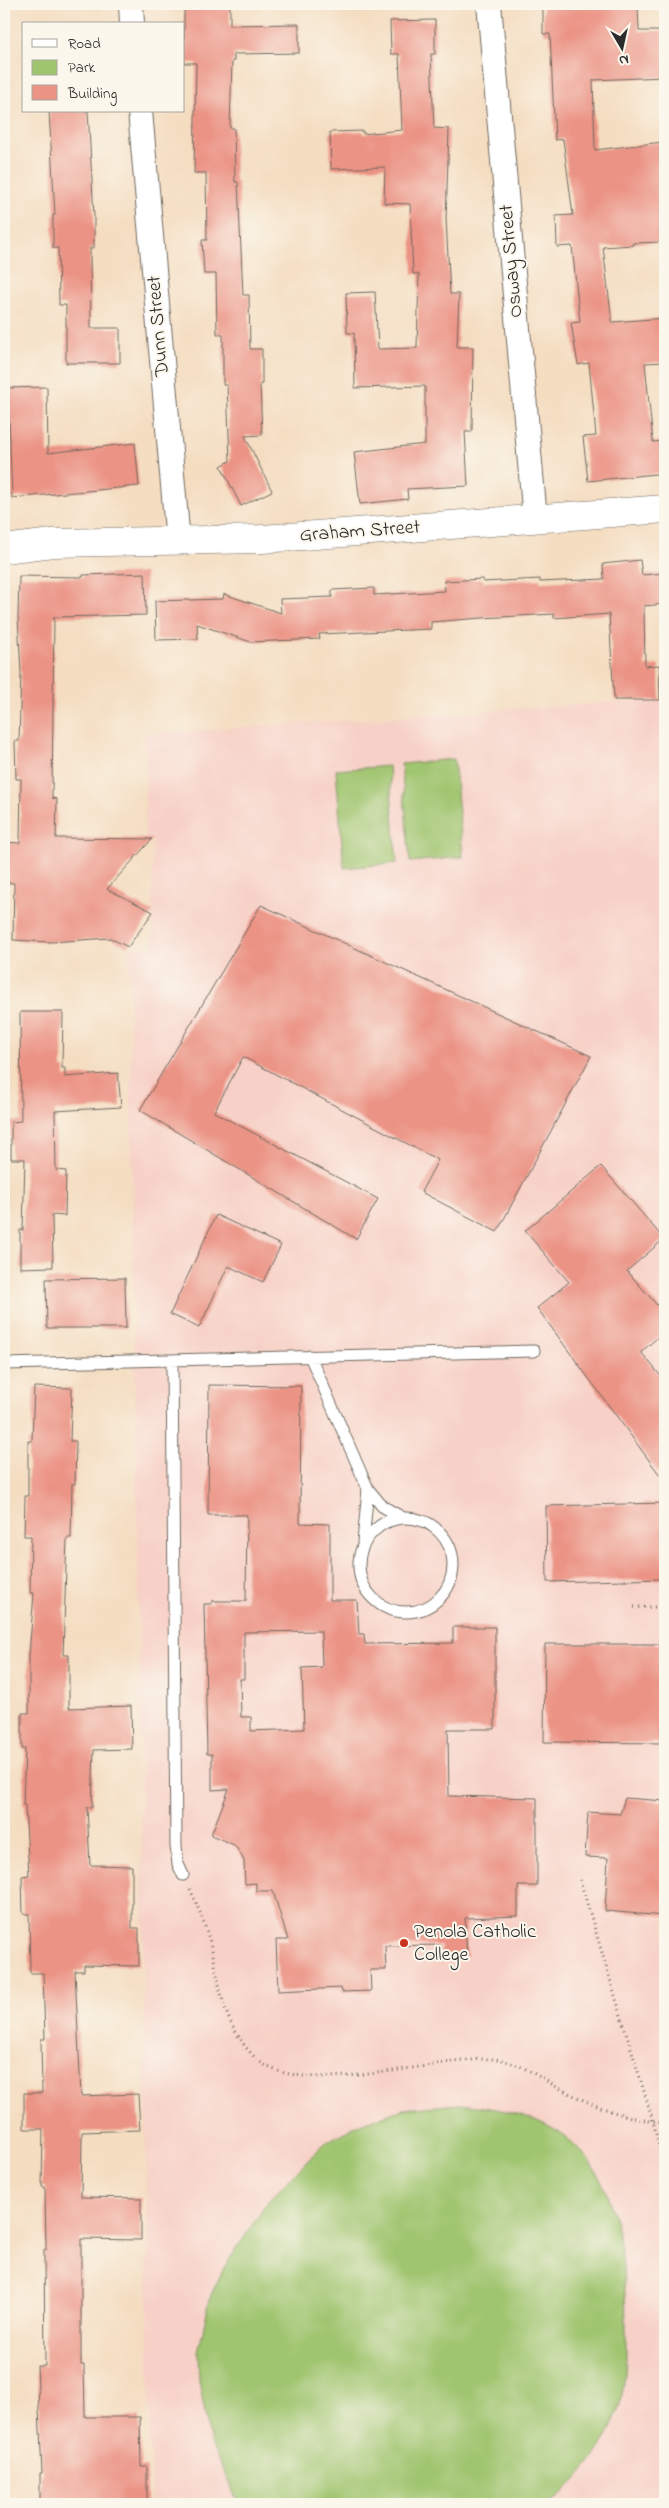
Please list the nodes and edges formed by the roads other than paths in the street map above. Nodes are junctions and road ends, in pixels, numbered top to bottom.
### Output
1 (131, 4) edge
2 (489, 4) edge
3 (132, 22) edge
4 (140, 112) edge
5 (665, 509) edge
6 (535, 519) junction
7 (4, 534) edge
8 (53, 542) junction
9 (178, 542) junction
10 (4, 550) edge
11 (534, 1351) dead end
12 (310, 1356) junction
13 (172, 1360) junction
14 (4, 1364) edge
15 (368, 1489) junction
16 (403, 1518) junction
17 (363, 1544) junction
18 (183, 1875) road end

1 - 3 street
2 - 6 street, Osway Street
4 - 9 street, Dunn Street
5 - 6 street, Graham Street
6 - 9 street, Graham Street
7 - 8 street, Graham Street
8 - 9 street, Graham Street
8 - 10 street, Graham Street
11 - 12 lane
12 - 13 lane
12 - 15 lane
13 - 14 lane
13 - 18 lane
15 - 16 lane
15 - 17 lane
16 - 17 lane
16 - 17 lane

